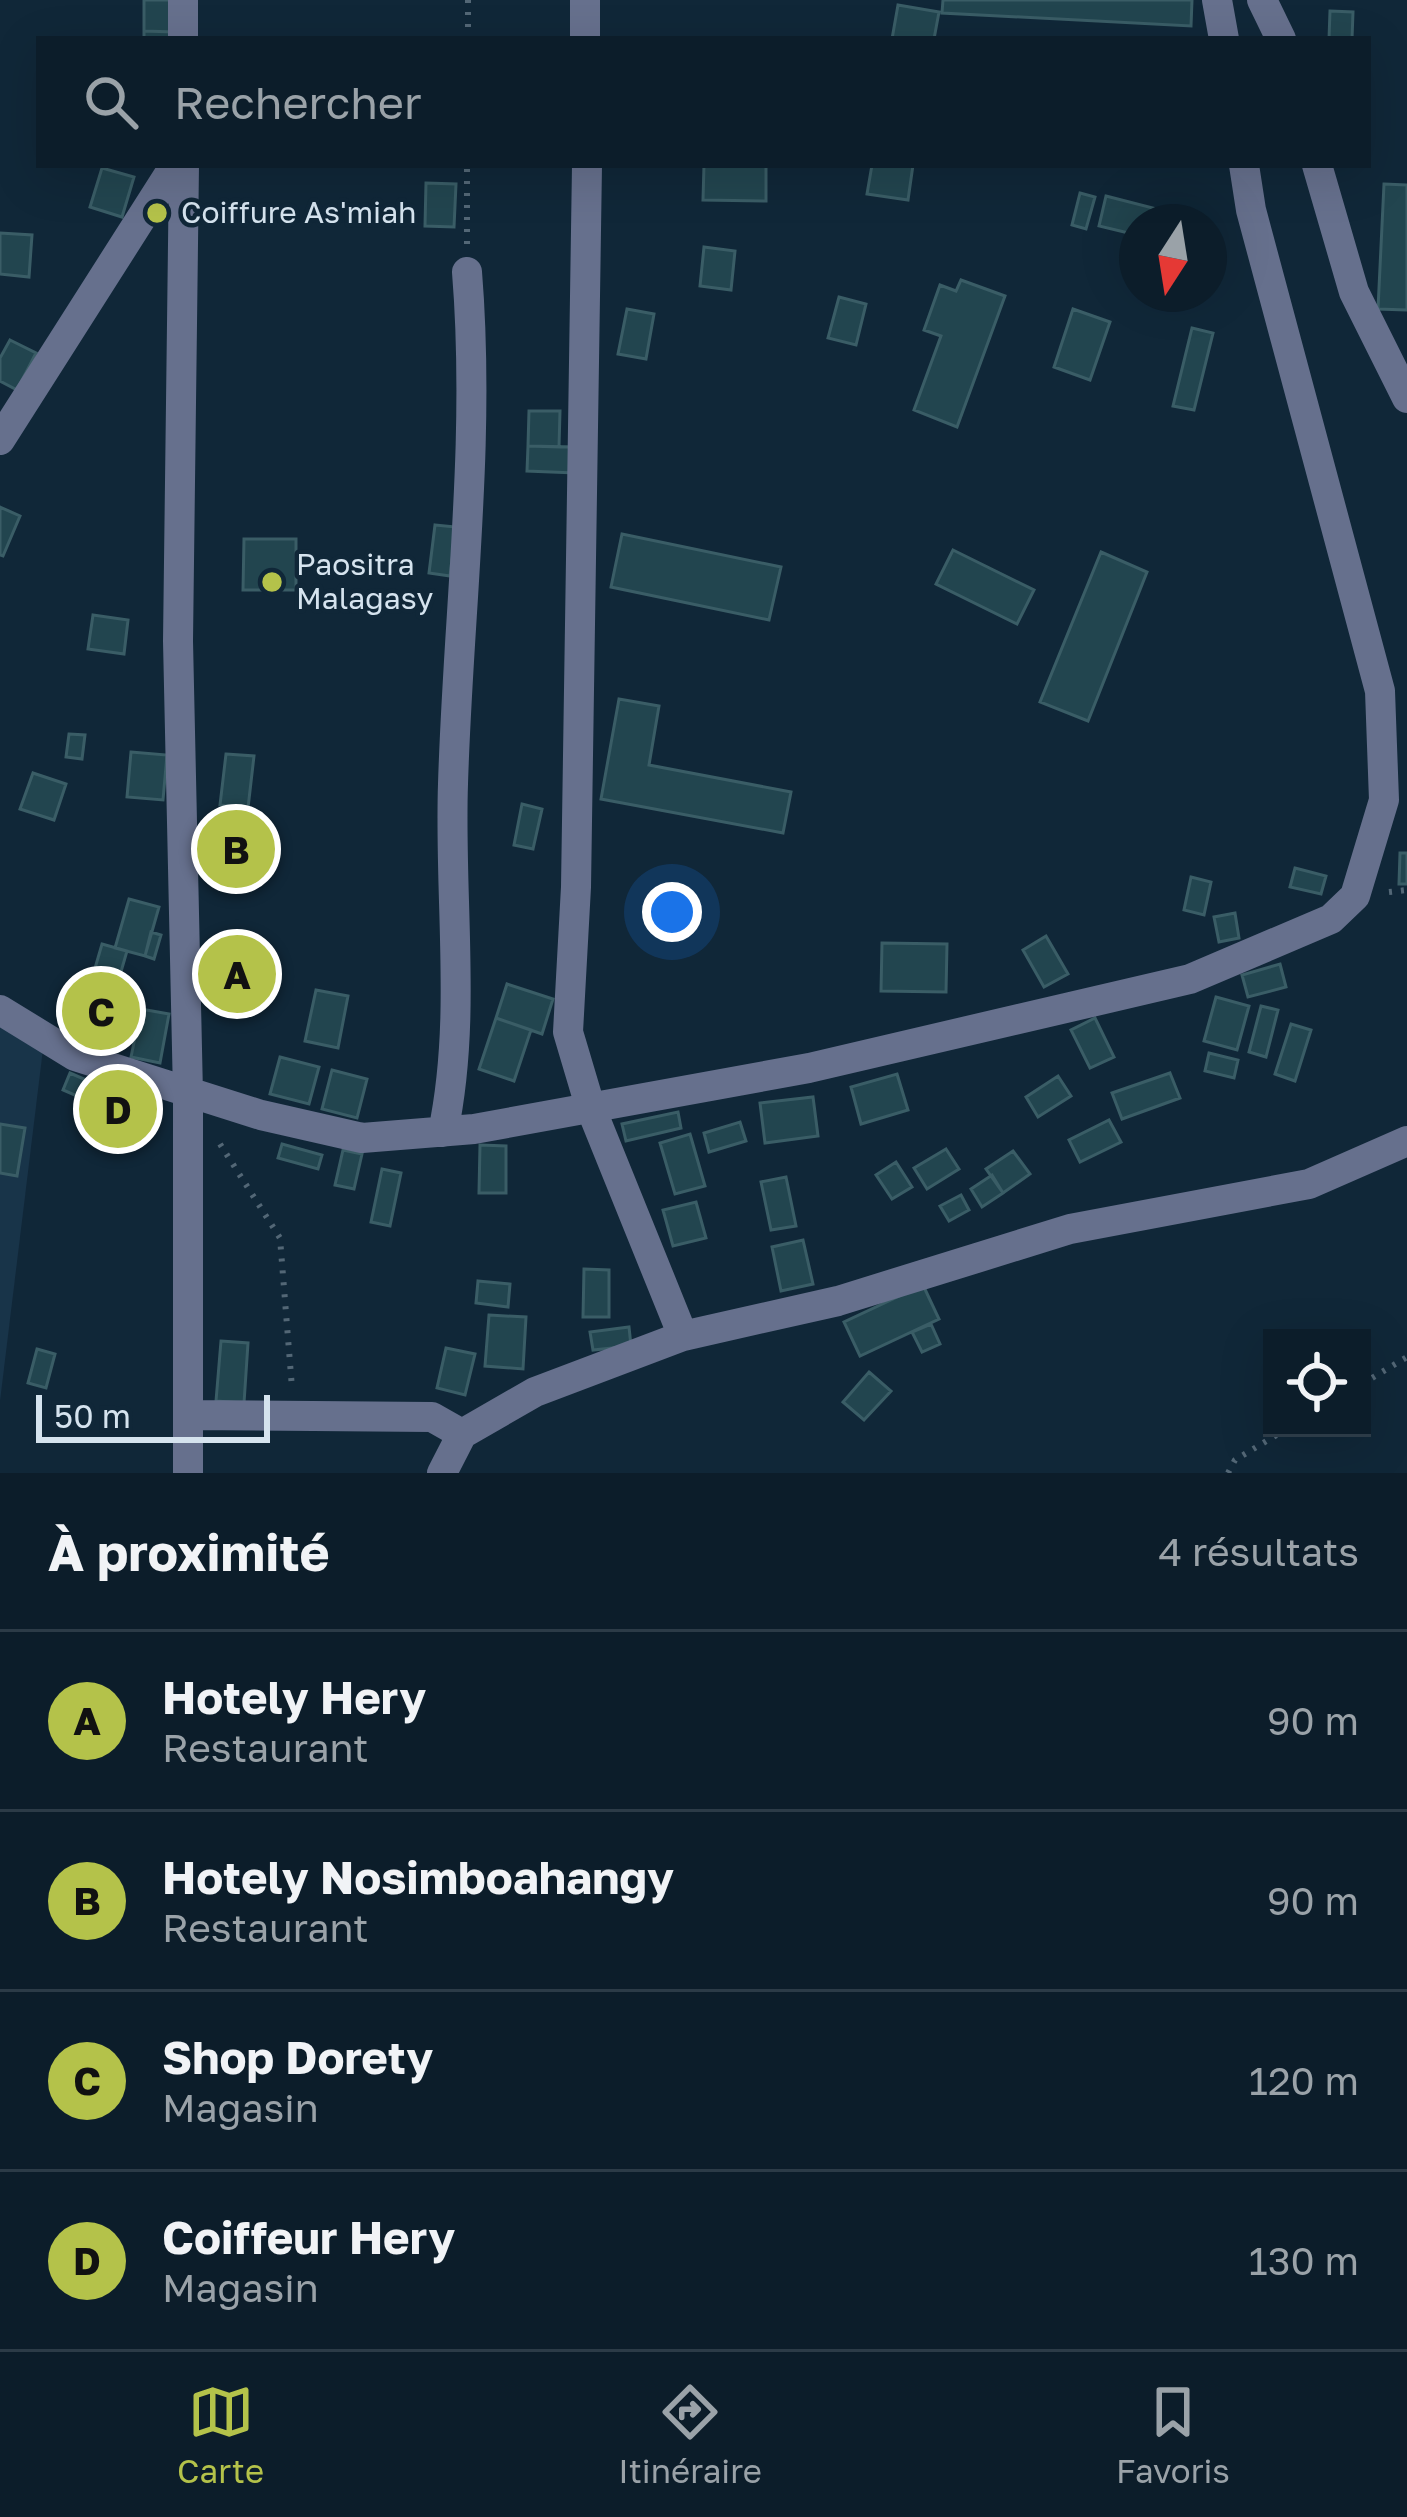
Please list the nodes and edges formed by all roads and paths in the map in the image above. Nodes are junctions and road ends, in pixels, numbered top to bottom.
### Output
1 (183, 0) edge
2 (468, 0) edge
3 (585, 0) edge
4 (1217, 0) edge
5 (1262, 0) edge
6 (183, 36) edge
7 (468, 36) edge
8 (586, 36) edge
9 (1223, 36) edge
10 (1280, 36) edge
11 (178, 168) edge
12 (180, 168) edge
13 (467, 168) edge
14 (587, 168) edge
15 (1244, 168) edge
16 (1318, 168) edge
17 (467, 272) joint
18 (1407, 398) edge
19 (0, 440) edge
20 (0, 1010) edge
21 (188, 1094) junction
22 (590, 1106) junction
23 (443, 1132) junction
24 (1407, 1141) edge
25 (683, 1336) junction
26 (1407, 1357) edge
27 (1371, 1379) edge
28 (188, 1415) junction
29 (294, 1416) junction
30 (462, 1434) junction
31 (1273, 1437) edge
32 (188, 1473) edge
33 (442, 1473) edge
34 (1228, 1473) edge

1 - 6 street
2 - 7 path
3 - 8 street
4 - 9 street
5 - 10 street
11 - 19 street
12 - 21 street
13 - 17 path
14 - 22 street
15 - 22 street
16 - 18 street
17 - 23 street
20 - 21 street
21 - 23 street
21 - 28 street
21 - 29 path
22 - 23 street
22 - 25 street
24 - 25 street
25 - 30 street
26 - 27 path
28 - 29 street
28 - 32 street
29 - 30 street
30 - 33 street
31 - 34 path

